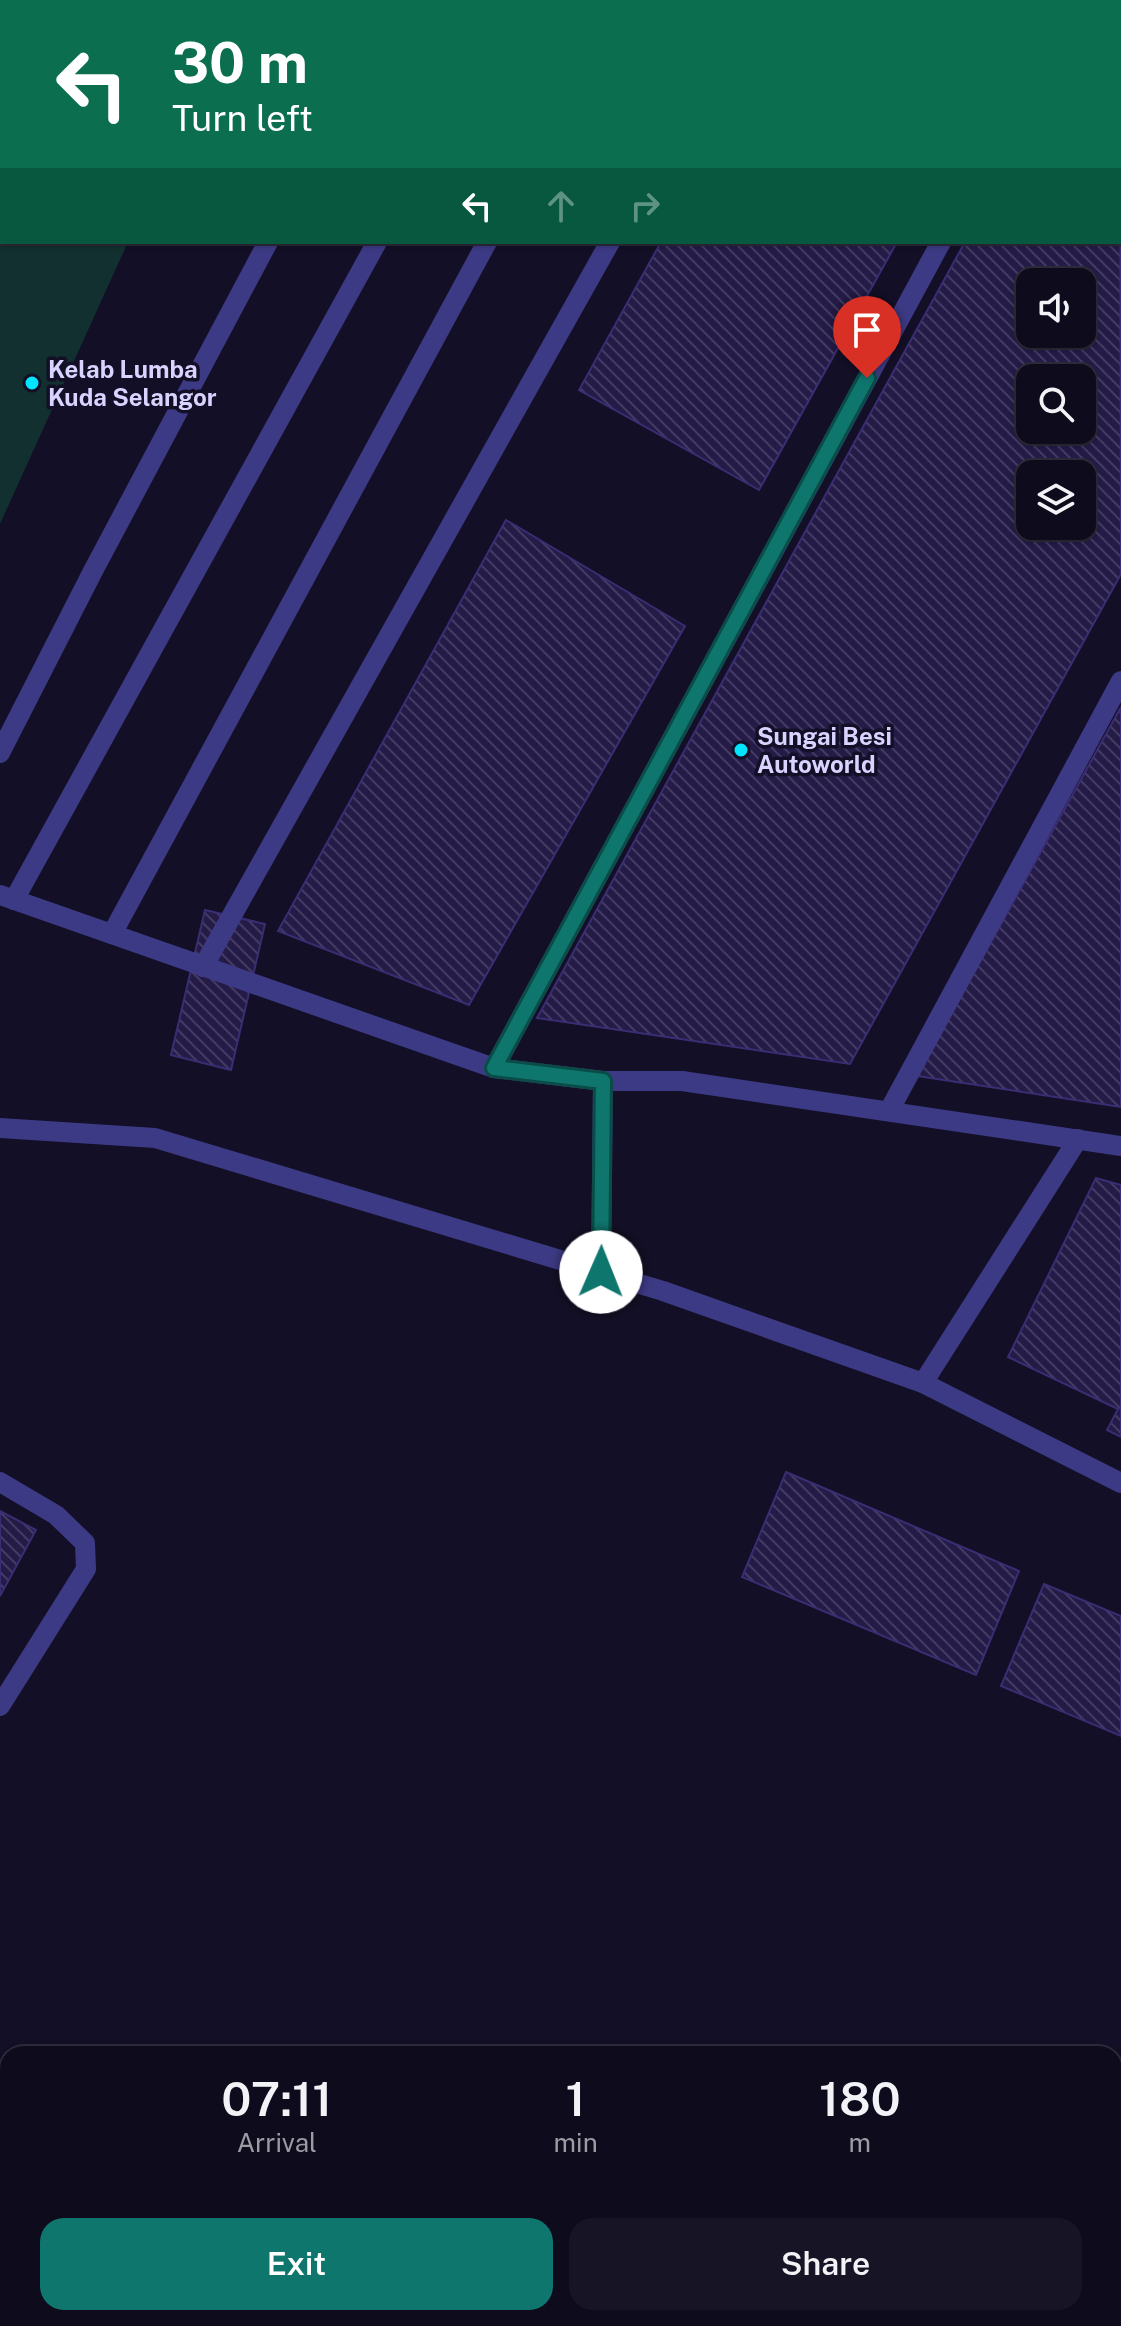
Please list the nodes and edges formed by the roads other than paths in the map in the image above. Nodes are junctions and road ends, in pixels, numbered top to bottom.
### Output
1 (267, 244) edge
2 (376, 244) edge
3 (486, 244) edge
4 (609, 244) edge
5 (940, 244) edge
6 (1121, 681) edge
7 (0, 753) edge
8 (7, 898) edge
9 (112, 934) junction
10 (203, 967) junction
11 (494, 1068) junction
12 (603, 1081) junction
13 (889, 1111) junction
14 (0, 1128) edge
15 (1078, 1139) junction
16 (1121, 1146) edge
17 (601, 1272) junction
18 (923, 1383) junction
19 (0, 1482) edge
20 (1121, 1483) edge
21 (0, 1706) edge

1 - 7 street
2 - 8 street
3 - 9 street
4 - 10 street
5 - 11 street
6 - 13 street
8 - 9 street
9 - 10 street
10 - 11 street
11 - 12 street
12 - 13 street
12 - 17 street
13 - 15 street
14 - 17 street
15 - 16 street
15 - 18 street
17 - 18 street
18 - 20 street
19 - 21 street

